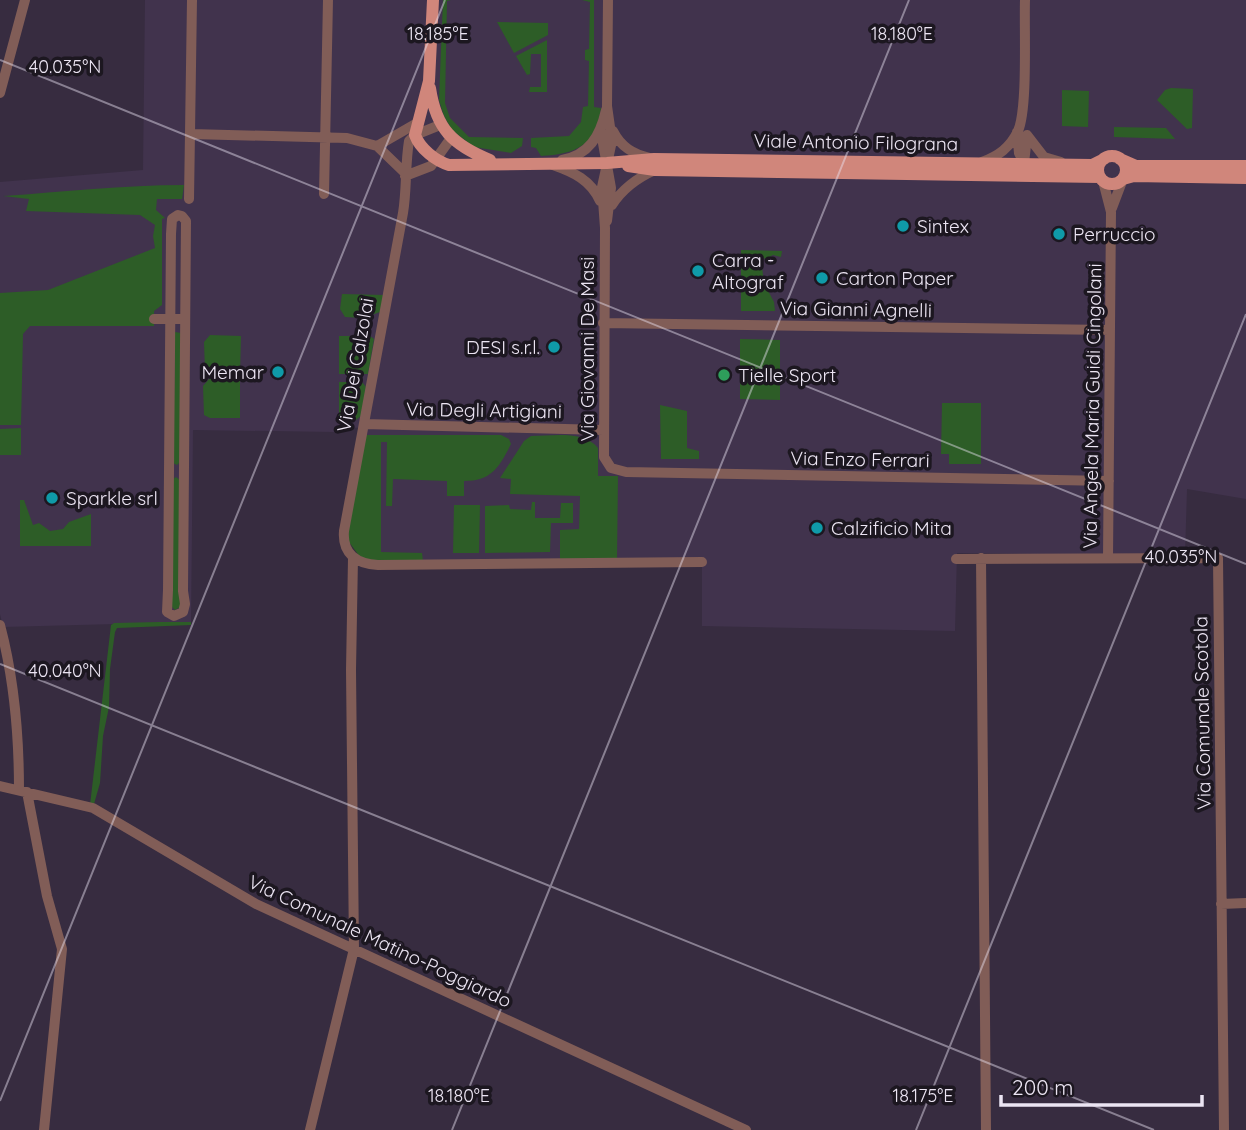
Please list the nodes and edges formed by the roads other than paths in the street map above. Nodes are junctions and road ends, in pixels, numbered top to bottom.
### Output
1 (24, 0) edge
2 (192, 0) edge
3 (328, 0) edge
4 (433, 0) edge
5 (608, 0) edge
6 (1025, 0) edge
7 (429, 80) junction
8 (0, 93) edge
9 (607, 106) junction
10 (440, 125) junction
11 (416, 129) junction
12 (612, 129) junction
13 (601, 132) junction
14 (191, 134) junction
15 (1022, 134) junction
16 (326, 136) junction
17 (451, 138) junction
18 (377, 146) junction
19 (1104, 159) junction
20 (1120, 159) junction
21 (443, 162) junction
22 (498, 163) junction
23 (547, 163) junction
24 (607, 163) junction
25 (981, 163) junction
26 (655, 164) junction
27 (1068, 164) junction
28 (1246, 166) edge
29 (1024, 169) junction
30 (405, 174) junction
31 (1246, 178) edge
32 (1102, 179) junction
33 (1123, 179) junction
34 (324, 194) dead end
35 (189, 199) dead end
36 (606, 209) junction
37 (1111, 212) junction
38 (154, 319) dead end
39 (170, 319) junction
40 (185, 319) junction
41 (603, 323) junction
42 (1110, 330) junction
43 (364, 424) junction
44 (603, 430) junction
45 (611, 468) joint
46 (169, 471) junction
47 (184, 471) junction
48 (1110, 481) junction
49 (353, 558) junction
50 (981, 558) junction
51 (1108, 558) junction
52 (957, 559) dead end
53 (702, 562) dead end
54 (0, 625) edge
55 (0, 786) edge
56 (23, 791) junction
57 (1222, 904) junction
58 (1246, 904) edge
59 (354, 949) junction
60 (44, 1130) edge
61 (310, 1130) edge
62 (746, 1130) edge
63 (986, 1130) edge
64 (1224, 1130) edge

1 - 8 street
2 - 14 street
3 - 16 street
4 - 7 main road
5 - 9 street
6 - 15 street
7 - 10 main road
7 - 11 main road
9 - 12 street
9 - 13 street
10 - 11 street
10 - 17 main road
11 - 18 street
11 - 21 main road
11 - 30 street, Via Dei Calzolai
12 - 24 street, Via Giovanni De Masi
12 - 26 street
13 - 23 street
13 - 24 street
14 - 16 street
14 - 35 street
15 - 25 street
15 - 27 street
15 - 29 street
16 - 18 street
16 - 34 street
17 - 21 street
17 - 22 main road
18 - 30 street
19 - 20 main road
19 - 27 main road, Viale Antonio Filograna
19 - 32 main road
20 - 28 main road
20 - 33 main road
21 - 22 main road, Viale Antonio Filograna
21 - 30 street
22 - 23 main road, Viale Antonio Filograna
23 - 24 main road, Viale Antonio Filograna
23 - 36 street
24 - 26 main road, Viale Antonio Filograna
24 - 36 street, Via Giovanni De Masi
25 - 26 main road, Viale Antonio Filograna
25 - 29 main road, Viale Antonio Filograna
26 - 29 main road, Viale Antonio Filograna
26 - 36 street
27 - 29 main road, Viale Antonio Filograna
29 - 32 main road, Viale Antonio Filograna
30 - 43 street, Via Dei Calzolai
31 - 33 main road
32 - 33 main road
32 - 37 street
33 - 37 street
36 - 41 street, Via Giovanni De Masi
37 - 42 street, Via Angela Maria Guidi Cingolani
38 - 39 street
39 - 40 street
39 - 40 street
39 - 46 street
40 - 47 street
41 - 42 street, Via Gianni Agnelli
41 - 44 street, Via Giovanni De Masi
42 - 48 street, Via Angela Maria Guidi Cingolani
43 - 44 street, Via Degli Artigiani
43 - 49 street, Via Dei Calzolai
44 - 45 street, Via Giovanni De Masi
45 - 48 street, Via Enzo Ferrari
46 - 47 street
46 - 47 street
48 - 51 street, Via Angela Maria Guidi Cingolani
49 - 53 street
49 - 59 street, Via Dei Calzolai
50 - 51 street, Via Comunale Scotola
50 - 52 street, Via Comunale Scotola
50 - 63 street
51 - 57 street, Via Comunale Scotola
54 - 56 street
55 - 56 street, Via Comunale Matino-Poggiardo
56 - 59 street, Via Comunale Matino-Poggiardo
56 - 60 street
57 - 58 street
57 - 64 street, Via Comunale Scotola
59 - 61 street, Via Dei Calzolai
59 - 62 street, Via Comunale Matino-Poggiardo

